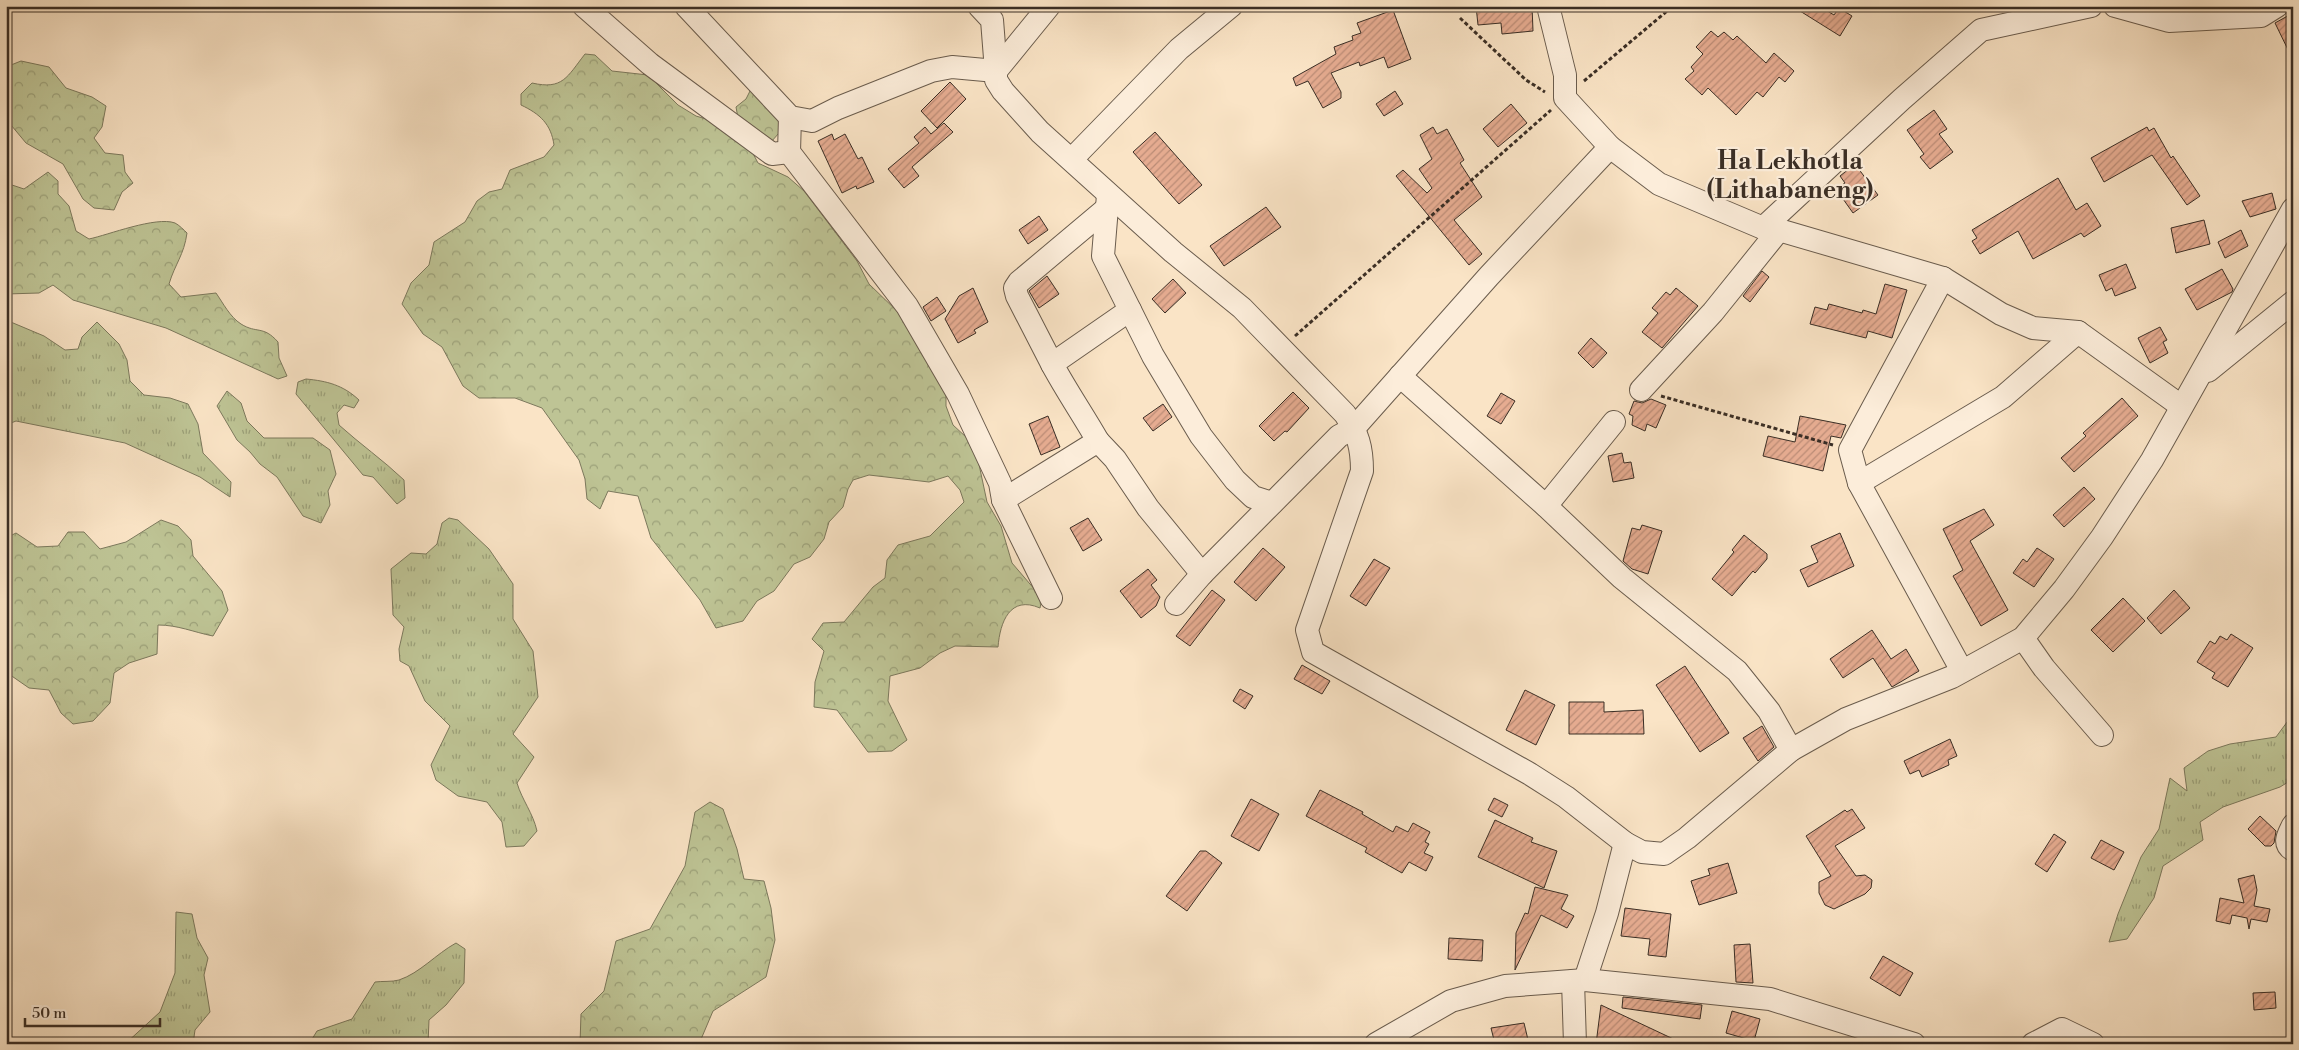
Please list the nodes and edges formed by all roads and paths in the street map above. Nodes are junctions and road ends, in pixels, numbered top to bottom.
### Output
1 (584, 6) edge
2 (686, 6) edge
3 (979, 6) edge
4 (1049, 6) edge
5 (1231, 6) edge
6 (1548, 6) edge
7 (1673, 6) edge
8 (2091, 6) edge
9 (2115, 6) edge
10 (2277, 6) edge
11 (1460, 18) dead end
12 (996, 71) junction
13 (1565, 98) junction
14 (790, 117) junction
15 (1610, 147) junction
16 (789, 152) junction
17 (1072, 159) junction
18 (1107, 202) junction
19 (2293, 209) edge
20 (1771, 229) junction
21 (1943, 278) junction
22 (2293, 302) edge
23 (1130, 310) junction
24 (2078, 332) junction
25 (1281, 348) junction
26 (1052, 364) junction
27 (1400, 376) junction
28 (2197, 380) junction
29 (1641, 390) joint
30 (2181, 406) junction
31 (1614, 422) dead end
32 (1354, 428) junction
33 (1098, 441) junction
34 (1850, 450) junction
35 (1859, 483) junction
36 (1003, 500) junction
37 (1272, 503) junction
38 (1546, 506) junction
39 (1202, 574) junction
40 (1051, 598) dead end
41 (1176, 604) dead end
42 (2022, 638) junction
43 (1962, 671) junction
44 (2102, 735) dead end
45 (1791, 750) junction
46 (2293, 825) edge
47 (1625, 842) junction
48 (2293, 850) edge
49 (1579, 980) junction
50 (2034, 1043) edge
51 (1376, 1044) edge
52 (1575, 1044) edge
53 (1914, 1044) edge
54 (2093, 1044) edge

1 - 16 street
2 - 14 street
3 - 12 street
4 - 12 street
5 - 17 street
6 - 13 street
7 - 13 path
8 - 20 street
9 - 10 street
11 - 13 path
12 - 14 street
12 - 17 street
13 - 15 street
13 - 25 path
14 - 16 street
15 - 20 street
15 - 27 street
16 - 36 street
17 - 18 street
18 - 23 street
18 - 25 street
18 - 26 street
19 - 28 street
20 - 21 street
20 - 29 street
21 - 24 street
21 - 34 street
22 - 28 street
23 - 26 street
23 - 37 street
24 - 30 street
24 - 35 street
25 - 32 street
26 - 33 street
27 - 32 street
27 - 38 street
28 - 30 street
29 - 34 path
30 - 42 street
31 - 38 street
32 - 37 street
32 - 47 street
33 - 36 street
33 - 39 street
34 - 35 street
35 - 43 street
36 - 40 street
37 - 39 street
38 - 45 street
39 - 41 street
42 - 43 street
42 - 44 street
43 - 45 street
45 - 47 street
46 - 48 street
47 - 49 street
49 - 51 street
49 - 52 street
49 - 53 street
50 - 54 street

